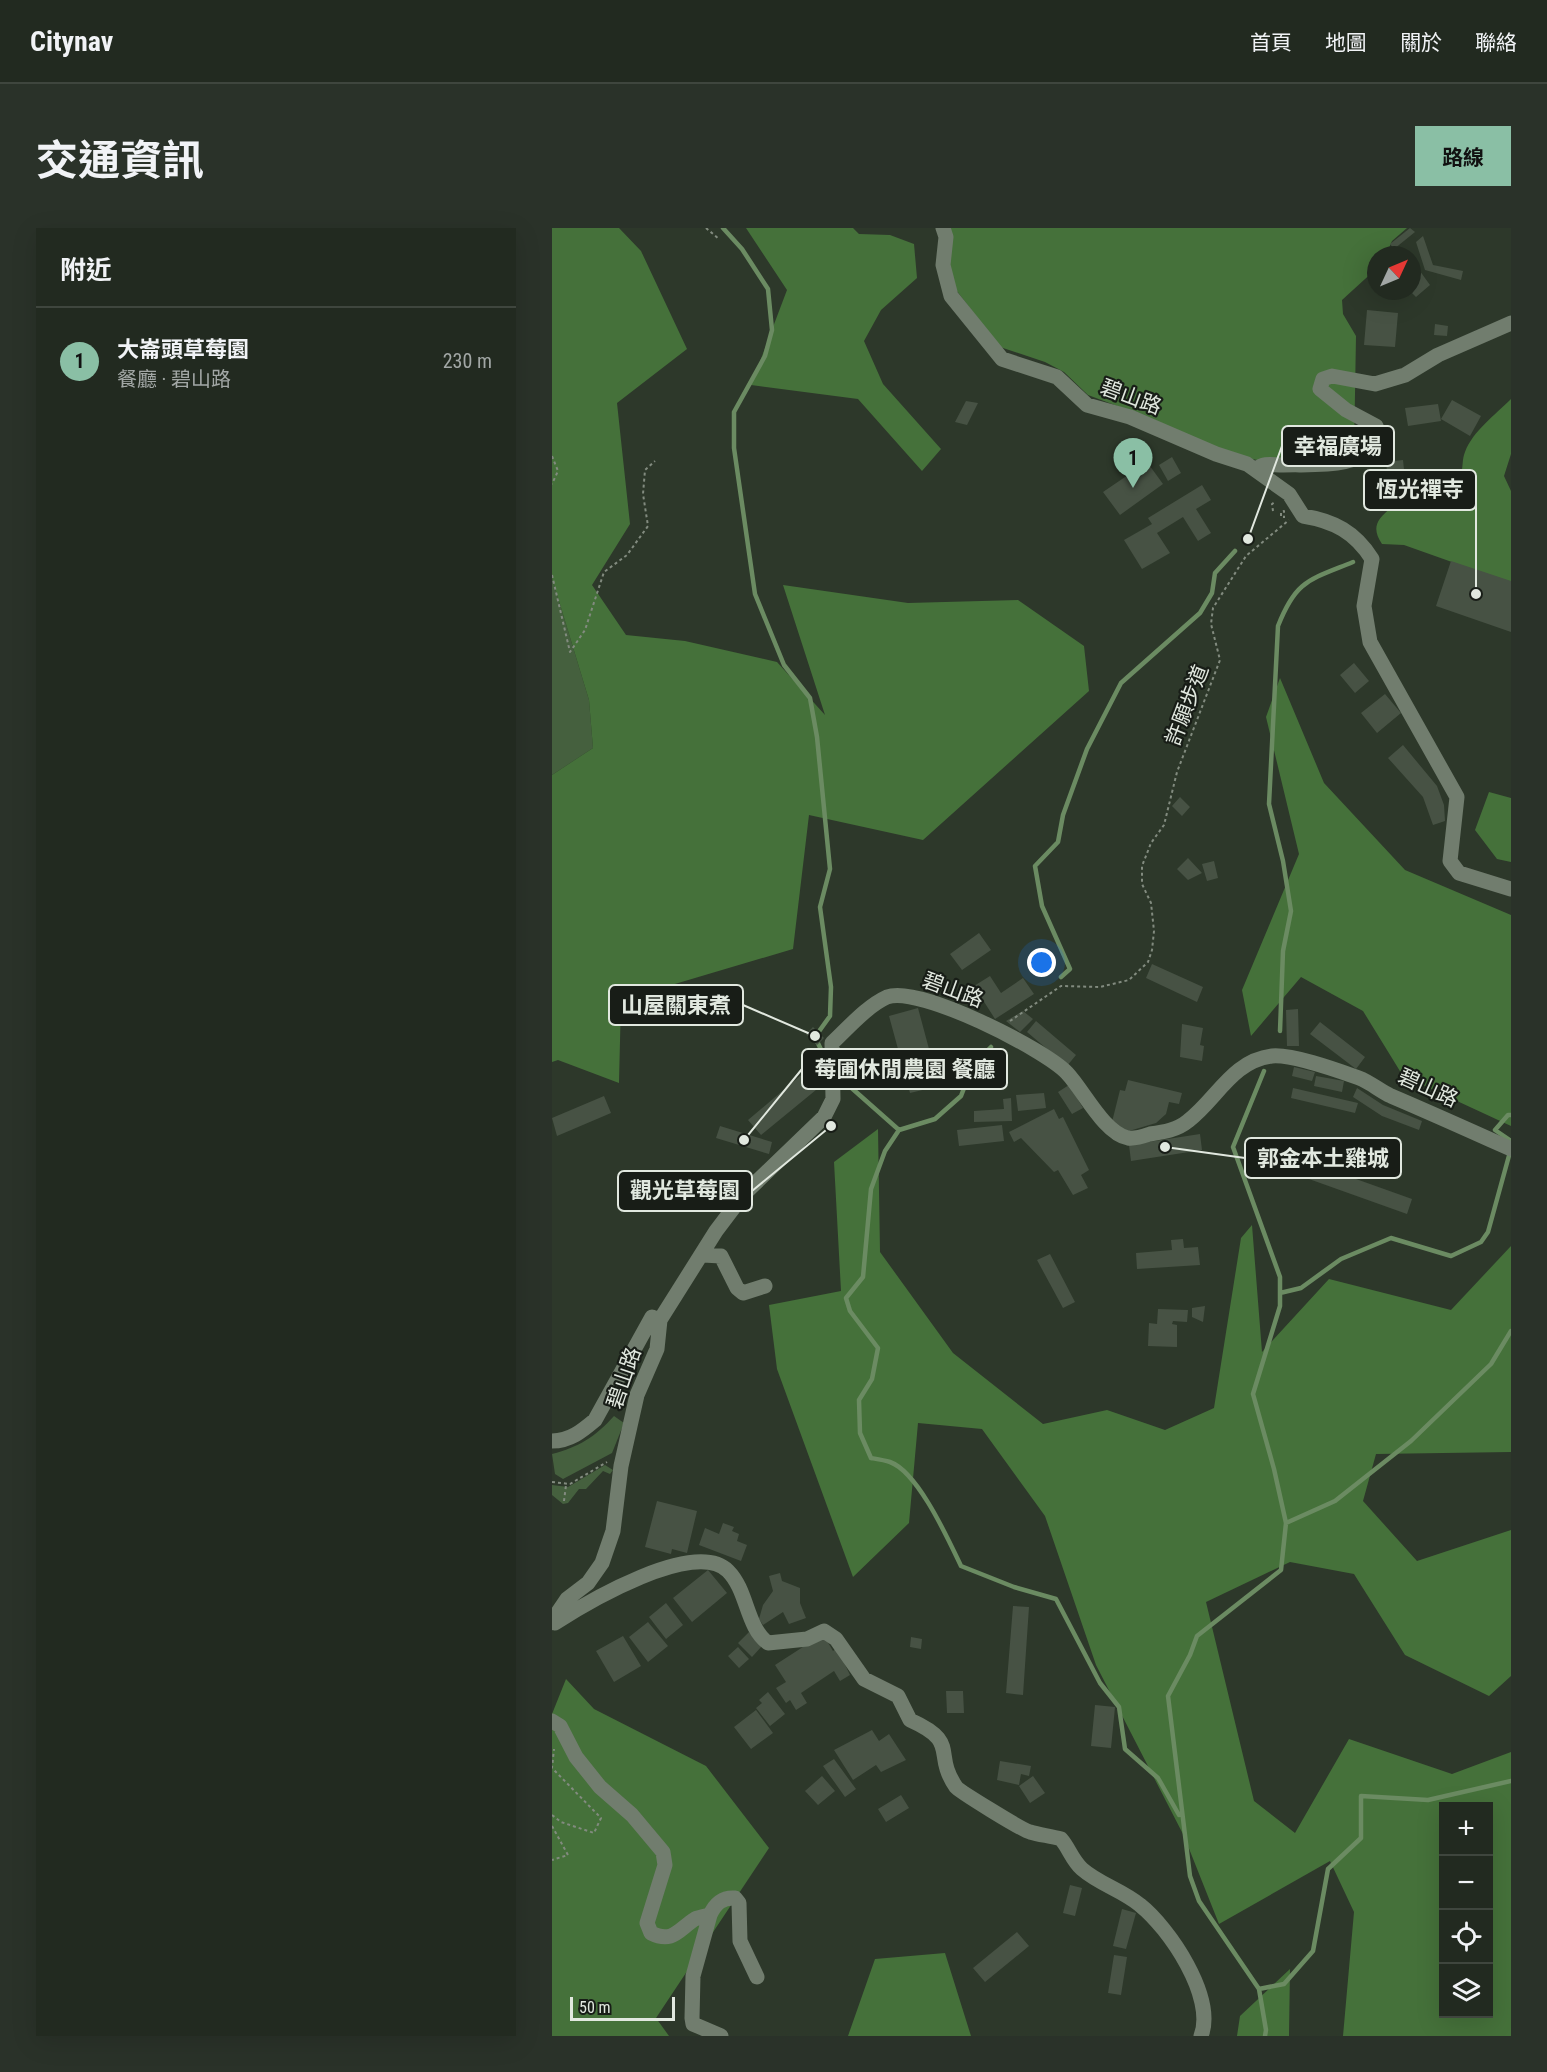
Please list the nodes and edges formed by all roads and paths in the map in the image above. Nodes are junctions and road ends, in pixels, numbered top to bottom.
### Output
1 (706, 228) edge
2 (943, 228) edge
3 (719, 239) dead end
4 (1511, 323) edge
5 (552, 456) edge
6 (654, 462) dead end
7 (1256, 469) junction
8 (552, 484) edge
9 (1274, 496) dead end
10 (1273, 511) dead end
11 (1303, 516) junction
12 (552, 575) edge
13 (1511, 889) edge
14 (998, 1030) junction
15 (1511, 1149) edge
16 (703, 1255) junction
17 (765, 1286) dead end
18 (660, 1320) junction
19 (552, 1441) edge
20 (621, 1466) junction
21 (552, 1482) edge
22 (566, 1485) junction
23 (564, 1501) dead end
24 (552, 1623) edge
25 (552, 1721) edge
26 (555, 1749) dead end
27 (552, 1815) edge
28 (552, 1826) edge
29 (552, 1860) edge
30 (710, 1915) junction
31 (757, 1977) dead end
32 (721, 2036) edge
33 (1201, 2036) edge

1 - 3 path
2 - 7 street, 碧山路
4 - 7 street
5 - 8 path
6 - 12 path
7 - 11 street, 碧山路
9 - 10 path
11 - 13 street
11 - 14 path, 許願步道
14 - 15 street, 碧山路
14 - 16 street, 碧山路
16 - 17 street
16 - 18 street, 碧山路
18 - 19 street
18 - 20 street, 碧山路
20 - 22 path
20 - 24 street, 碧山路
21 - 22 path
22 - 23 path
24 - 33 street
25 - 30 street
26 - 27 path
28 - 29 path
30 - 31 street
30 - 32 street

